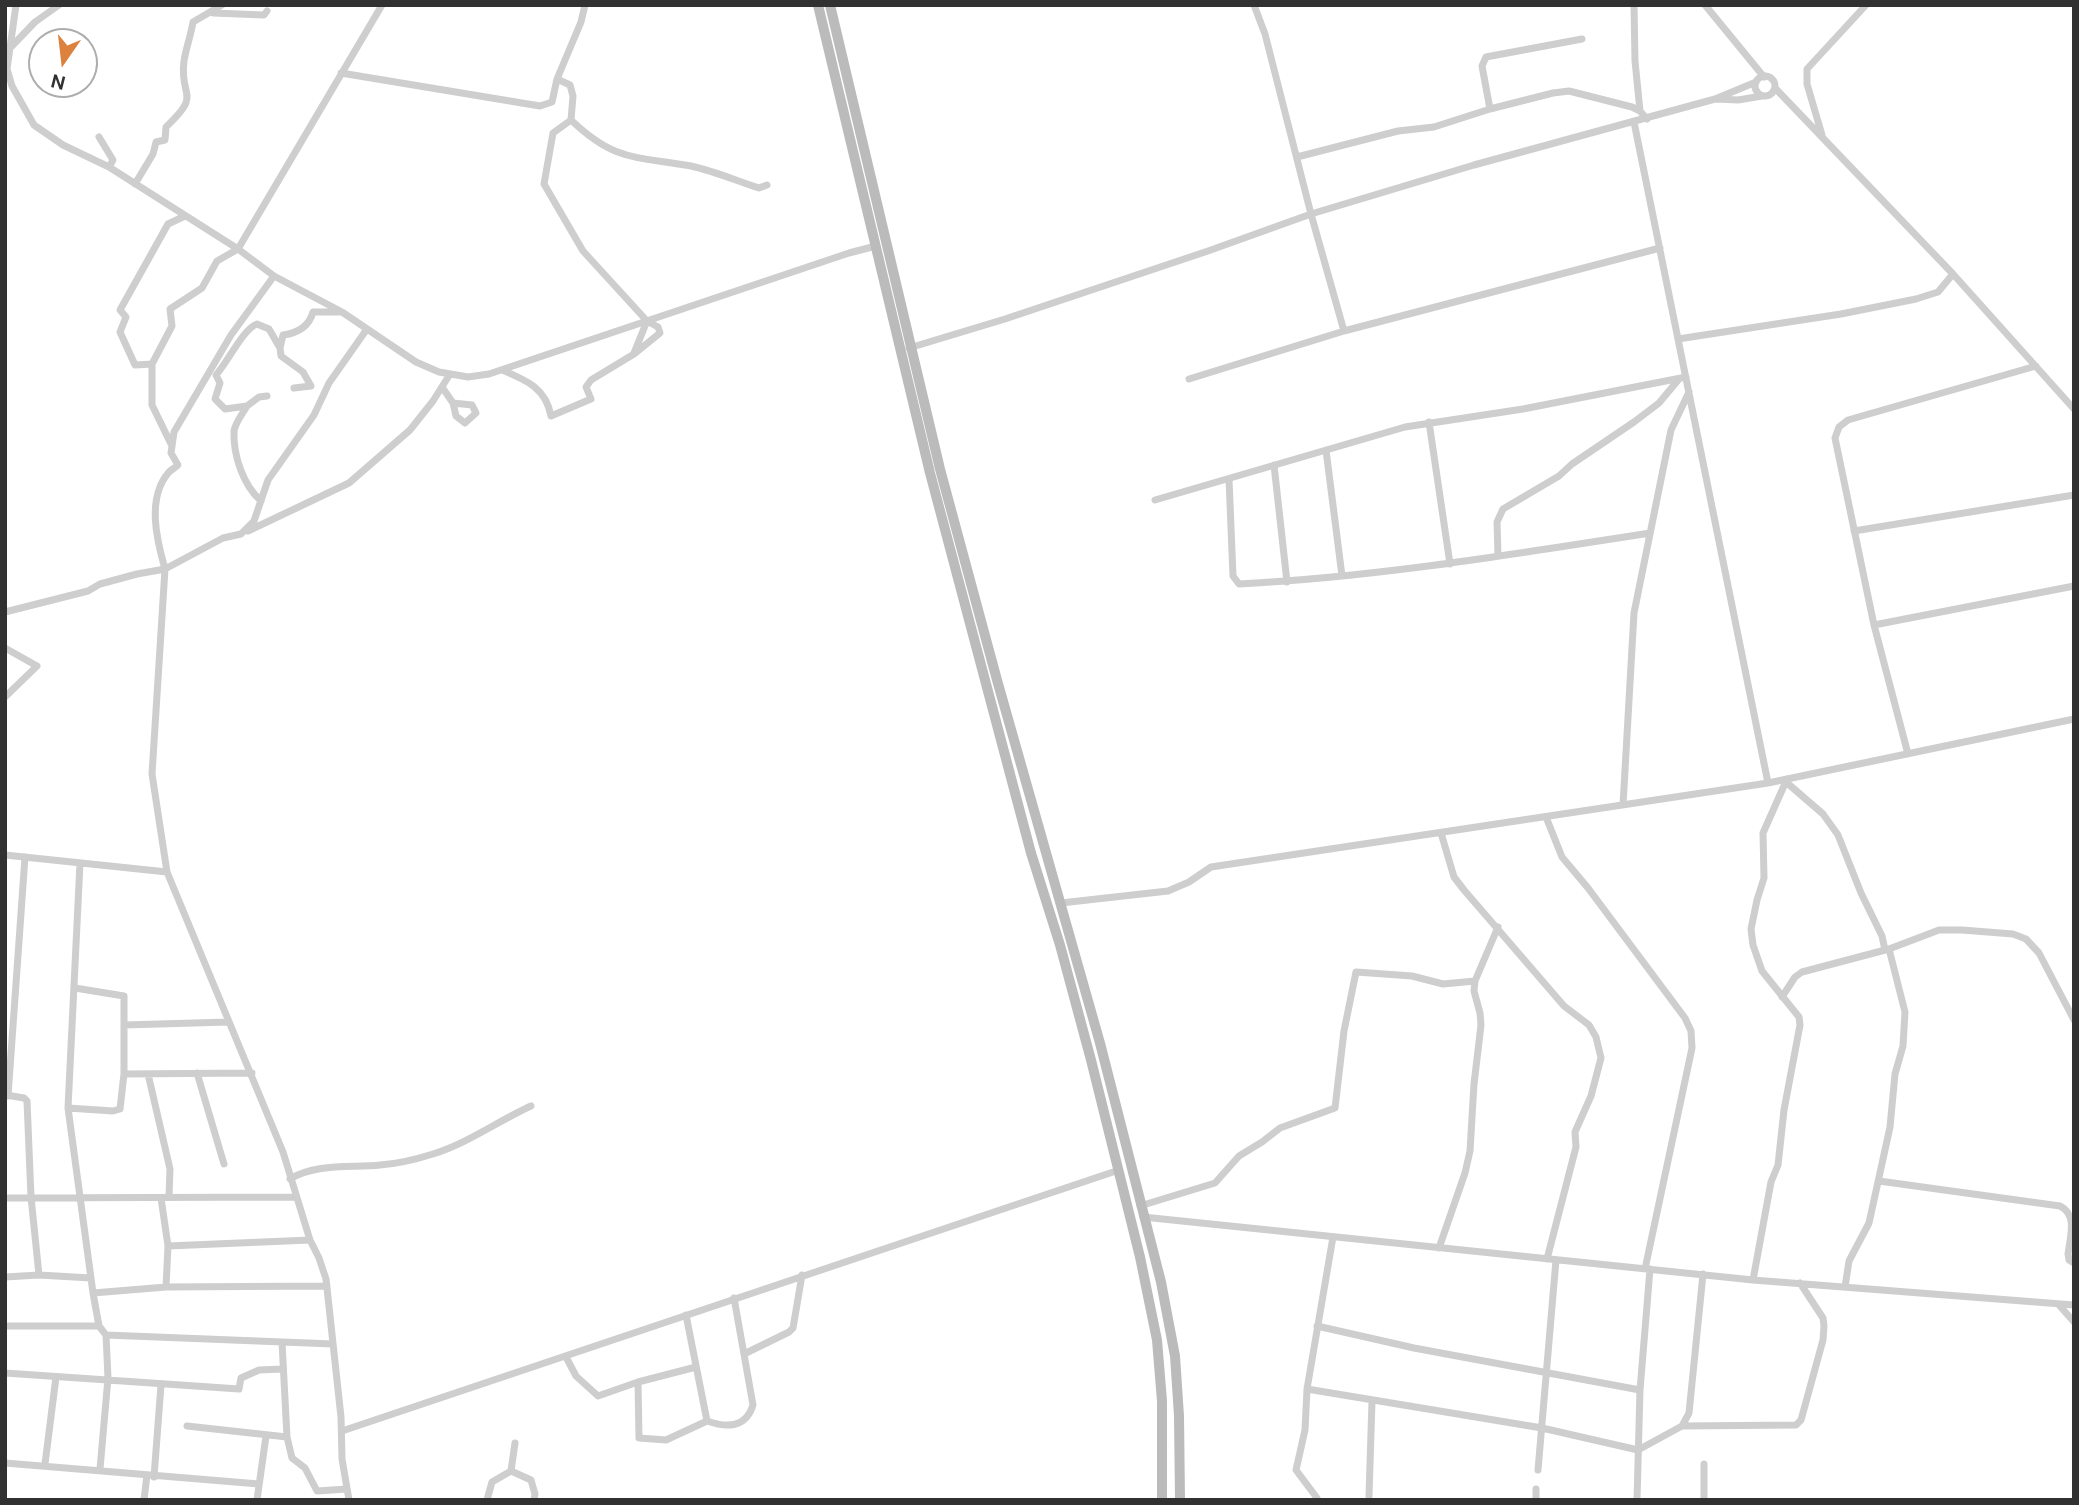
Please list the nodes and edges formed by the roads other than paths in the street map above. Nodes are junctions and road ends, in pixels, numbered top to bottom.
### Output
1 (16, 5) edge
2 (59, 5) edge
3 (222, 5) edge
4 (585, 5) edge
5 (818, 5) edge
6 (830, 5) edge
7 (1254, 5) edge
8 (1634, 5) edge
9 (1705, 5) edge
10 (1866, 5) edge
11 (382, 7) edge
12 (267, 11) dead end
13 (209, 13) junction
14 (1582, 39) dead end
15 (12, 46) junction
16 (341, 73) junction
17 (1764, 76) junction
18 (556, 79) junction
19 (1756, 82) junction
20 (1775, 88) junction
21 (1762, 96) junction
22 (1715, 99) junction
23 (1490, 109) junction
24 (1640, 111) junction
25 (1647, 118) junction
26 (571, 120) junction
27 (1634, 122) junction
28 (1822, 136) junction
29 (99, 137) dead end
30 (1297, 158) junction
31 (108, 167) junction
32 (135, 184) junction
33 (767, 185) dead end
34 (1311, 214) junction
35 (185, 216) junction
36 (876, 246) junction
37 (1660, 248) junction
38 (238, 249) junction
39 (1953, 274) junction
40 (274, 276) junction
41 (342, 312) junction
42 (647, 321) junction
43 (367, 328) junction
44 (1344, 331) junction
45 (1678, 338) junction
46 (280, 348) junction
47 (906, 348) junction
48 (634, 354) junction
49 (152, 364) junction
50 (2036, 366) junction
51 (502, 370) junction
52 (450, 374) junction
53 (1683, 377) junction
54 (1189, 379) dead end
55 (442, 387) junction
56 (294, 388) dead end
57 (1689, 391) junction
58 (267, 396) dead end
59 (453, 403) dead end
60 (247, 406) junction
61 (2074, 409) edge
62 (1429, 422) junction
63 (171, 445) junction
64 (1326, 450) junction
65 (1274, 465) junction
66 (1229, 479) junction
67 (2074, 495) edge
68 (1155, 500) dead end
69 (261, 501) junction
70 (1854, 531) junction
71 (1650, 533) junction
72 (241, 534) junction
73 (1498, 556) junction
74 (1450, 564) junction
75 (165, 569) junction
76 (1342, 576) junction
77 (1287, 582) junction
78 (2074, 586) edge
79 (5, 612) edge
80 (1874, 625) junction
81 (5, 648) edge
82 (5, 653) edge
83 (37, 666) junction
84 (5, 697) edge
85 (2074, 719) edge
86 (1908, 754) junction
87 (1787, 781) junction
88 (1768, 783) junction
89 (1623, 805) junction
90 (1546, 817) junction
91 (1441, 833) junction
92 (5, 855) edge
93 (25, 857) junction
94 (80, 863) junction
95 (167, 872) junction
96 (1061, 903) junction
97 (1498, 928) junction
98 (1887, 950) junction
99 (1475, 981) junction
100 (75, 988) junction
101 (1782, 997) junction
102 (2074, 1020) edge
103 (229, 1022) junction
104 (124, 1025) junction
105 (197, 1073) junction
106 (251, 1073) junction
107 (124, 1074) junction
108 (148, 1074) junction
109 (7, 1096) edge
110 (531, 1107) dead end
111 (68, 1108) junction
112 (224, 1164) dead end
113 (1119, 1170) junction
114 (290, 1179) junction
115 (1879, 1181) junction
116 (31, 1197) junction
117 (81, 1197) junction
118 (165, 1197) junction
119 (296, 1197) junction
120 (5, 1198) edge
121 (1142, 1211) junction
122 (1334, 1237) junction
123 (310, 1240) junction
124 (167, 1246) junction
125 (1439, 1248) junction
126 (1547, 1259) junction
127 (1556, 1260) junction
128 (2074, 1263) edge
129 (1647, 1269) junction
130 (39, 1275) junction
131 (802, 1275) junction
132 (1703, 1275) junction
133 (5, 1277) edge
134 (91, 1279) junction
135 (1753, 1280) junction
136 (1800, 1283) junction
137 (327, 1286) junction
138 (166, 1287) junction
139 (1845, 1287) junction
140 (93, 1293) junction
141 (733, 1298) junction
142 (2059, 1305) junction
143 (2074, 1305) edge
144 (685, 1315) junction
145 (2074, 1322) edge
146 (5, 1326) edge
147 (99, 1326) junction
148 (1317, 1326) junction
149 (106, 1335) junction
150 (282, 1342) junction
151 (333, 1344) junction
152 (744, 1354) junction
153 (566, 1357) junction
154 (696, 1367) junction
155 (282, 1369) junction
156 (5, 1373) edge
157 (1546, 1373) junction
158 (56, 1377) junction
159 (108, 1378) junction
160 (638, 1382) junction
161 (161, 1385) junction
162 (1307, 1389) junction
163 (1640, 1390) junction
164 (1371, 1401) junction
165 (707, 1421) junction
166 (187, 1426) dead end
167 (1682, 1426) junction
168 (1542, 1427) junction
169 (342, 1430) junction
170 (266, 1436) junction
171 (287, 1437) junction
172 (515, 1443) dead end
173 (1638, 1453) junction
174 (5, 1463) edge
175 (45, 1464) junction
176 (1704, 1464) dead end
177 (100, 1469) junction
178 (1538, 1470) dead end
179 (511, 1471) junction
180 (151, 1476) junction
181 (259, 1484) junction
182 (347, 1489) junction
183 (1536, 1489) dead end
184 (1369, 1496) dead end
185 (1317, 1498) dead end
186 (144, 1500) edge
187 (257, 1500) edge
188 (349, 1500) edge
189 (488, 1500) edge
190 (534, 1500) edge
191 (1162, 1500) edge
192 (1180, 1500) edge
193 (1536, 1500) edge
194 (1637, 1500) edge
195 (1704, 1500) edge

1 - 15 street
2 - 15 street
3 - 13 street
4 - 18 street
5 - 36 main road
6 - 47 main road
7 - 30 street
8 - 24 street
9 - 17 street
10 - 28 street
11 - 16 street
12 - 13 street
13 - 32 street
14 - 23 street
15 - 31 street
16 - 18 street
16 - 38 street
17 - 19 street
17 - 20 street
18 - 26 street
19 - 21 street
19 - 22 street
20 - 21 street
20 - 28 street
21 - 22 street
22 - 25 street
23 - 24 street
23 - 30 street
24 - 25 street
25 - 27 street
26 - 33 street
26 - 42 street
27 - 34 street
27 - 37 street
28 - 39 street
29 - 31 street
30 - 34 street
31 - 32 street
32 - 35 street
34 - 44 street
34 - 47 street
35 - 38 street
35 - 49 street
36 - 42 street
36 - 47 main road
37 - 44 street
37 - 45 street
38 - 40 street
38 - 49 street
39 - 45 street
39 - 50 street
40 - 41 street
40 - 63 street
41 - 43 street
41 - 46 street
42 - 48 street
42 - 48 street
42 - 51 street
43 - 52 street
43 - 69 street
44 - 54 street
45 - 53 street
46 - 56 street
46 - 60 street
47 - 96 main road
47 - 113 main road
48 - 51 street
49 - 63 street
50 - 61 street
50 - 70 street
51 - 52 street
52 - 55 street
53 - 57 street
53 - 62 street
53 - 73 street
55 - 59 street
55 - 72 street
57 - 71 street
57 - 88 street
58 - 60 street
60 - 69 street
62 - 64 street
62 - 74 street
63 - 75 street
64 - 65 street
64 - 76 street
65 - 66 street
65 - 77 street
66 - 68 street
66 - 77 street
67 - 70 street
69 - 72 street
70 - 80 street
71 - 73 street
71 - 89 street
72 - 75 street
73 - 74 street
74 - 76 street
75 - 79 street
75 - 95 street
76 - 77 street
78 - 80 street
80 - 86 street
81 - 83 street
82 - 83 street
83 - 84 street
85 - 86 street
86 - 87 street
87 - 88 street
87 - 98 street
87 - 101 street
88 - 89 street
89 - 90 street
90 - 91 street
90 - 129 street
91 - 96 street
91 - 97 street
92 - 93 street
93 - 94 street
93 - 109 street
94 - 95 street
94 - 100 street
95 - 103 street
96 - 121 main road
97 - 99 street
97 - 126 street
98 - 101 street
98 - 102 street
98 - 115 street
99 - 121 street
99 - 125 street
100 - 104 street
100 - 111 street
101 - 135 street
103 - 104 street
103 - 106 street
104 - 107 street
105 - 106 street
105 - 108 street
105 - 112 street
106 - 114 street
107 - 108 street
107 - 111 street
108 - 118 street
109 - 116 street
110 - 114 street
111 - 117 street
113 - 131 street
113 - 191 main road
114 - 119 street
115 - 128 street
115 - 139 street
116 - 117 street
116 - 120 street
116 - 130 street
117 - 118 street
117 - 134 street
118 - 119 street
118 - 124 street
119 - 123 street
121 - 122 street
121 - 192 main road
122 - 125 street
122 - 148 street
123 - 124 street
123 - 137 street
124 - 138 street
125 - 126 street
126 - 127 street
127 - 129 street
127 - 157 street
129 - 132 street
129 - 163 street
130 - 133 street
130 - 134 street
131 - 141 street
131 - 152 street
132 - 135 street
132 - 167 street
134 - 140 street
135 - 136 street
136 - 139 street
136 - 167 street
137 - 138 street
137 - 151 street
138 - 140 street
139 - 142 street
140 - 147 street
141 - 144 street
141 - 152 street
142 - 143 street
142 - 145 street
144 - 153 street
144 - 154 street
146 - 147 street
147 - 149 street
148 - 157 street
148 - 162 street
149 - 150 street
149 - 159 street
150 - 151 street
150 - 155 street
151 - 169 street
152 - 165 street
153 - 160 street
153 - 169 street
154 - 160 street
154 - 165 street
155 - 161 street
155 - 171 street
156 - 158 street
157 - 163 street
157 - 168 street
158 - 159 street
158 - 175 street
159 - 161 street
159 - 177 street
160 - 165 street
161 - 180 street
162 - 164 street
162 - 185 street
163 - 173 street
164 - 168 street
164 - 184 street
166 - 170 street
167 - 173 street
168 - 173 street
168 - 178 street
169 - 182 street
170 - 171 street
170 - 181 street
171 - 182 street
172 - 179 street
173 - 194 street
174 - 175 street
175 - 177 street
176 - 195 street
177 - 180 street
179 - 189 street
179 - 190 street
180 - 181 street
180 - 186 street
181 - 187 street
182 - 188 street
183 - 193 street

